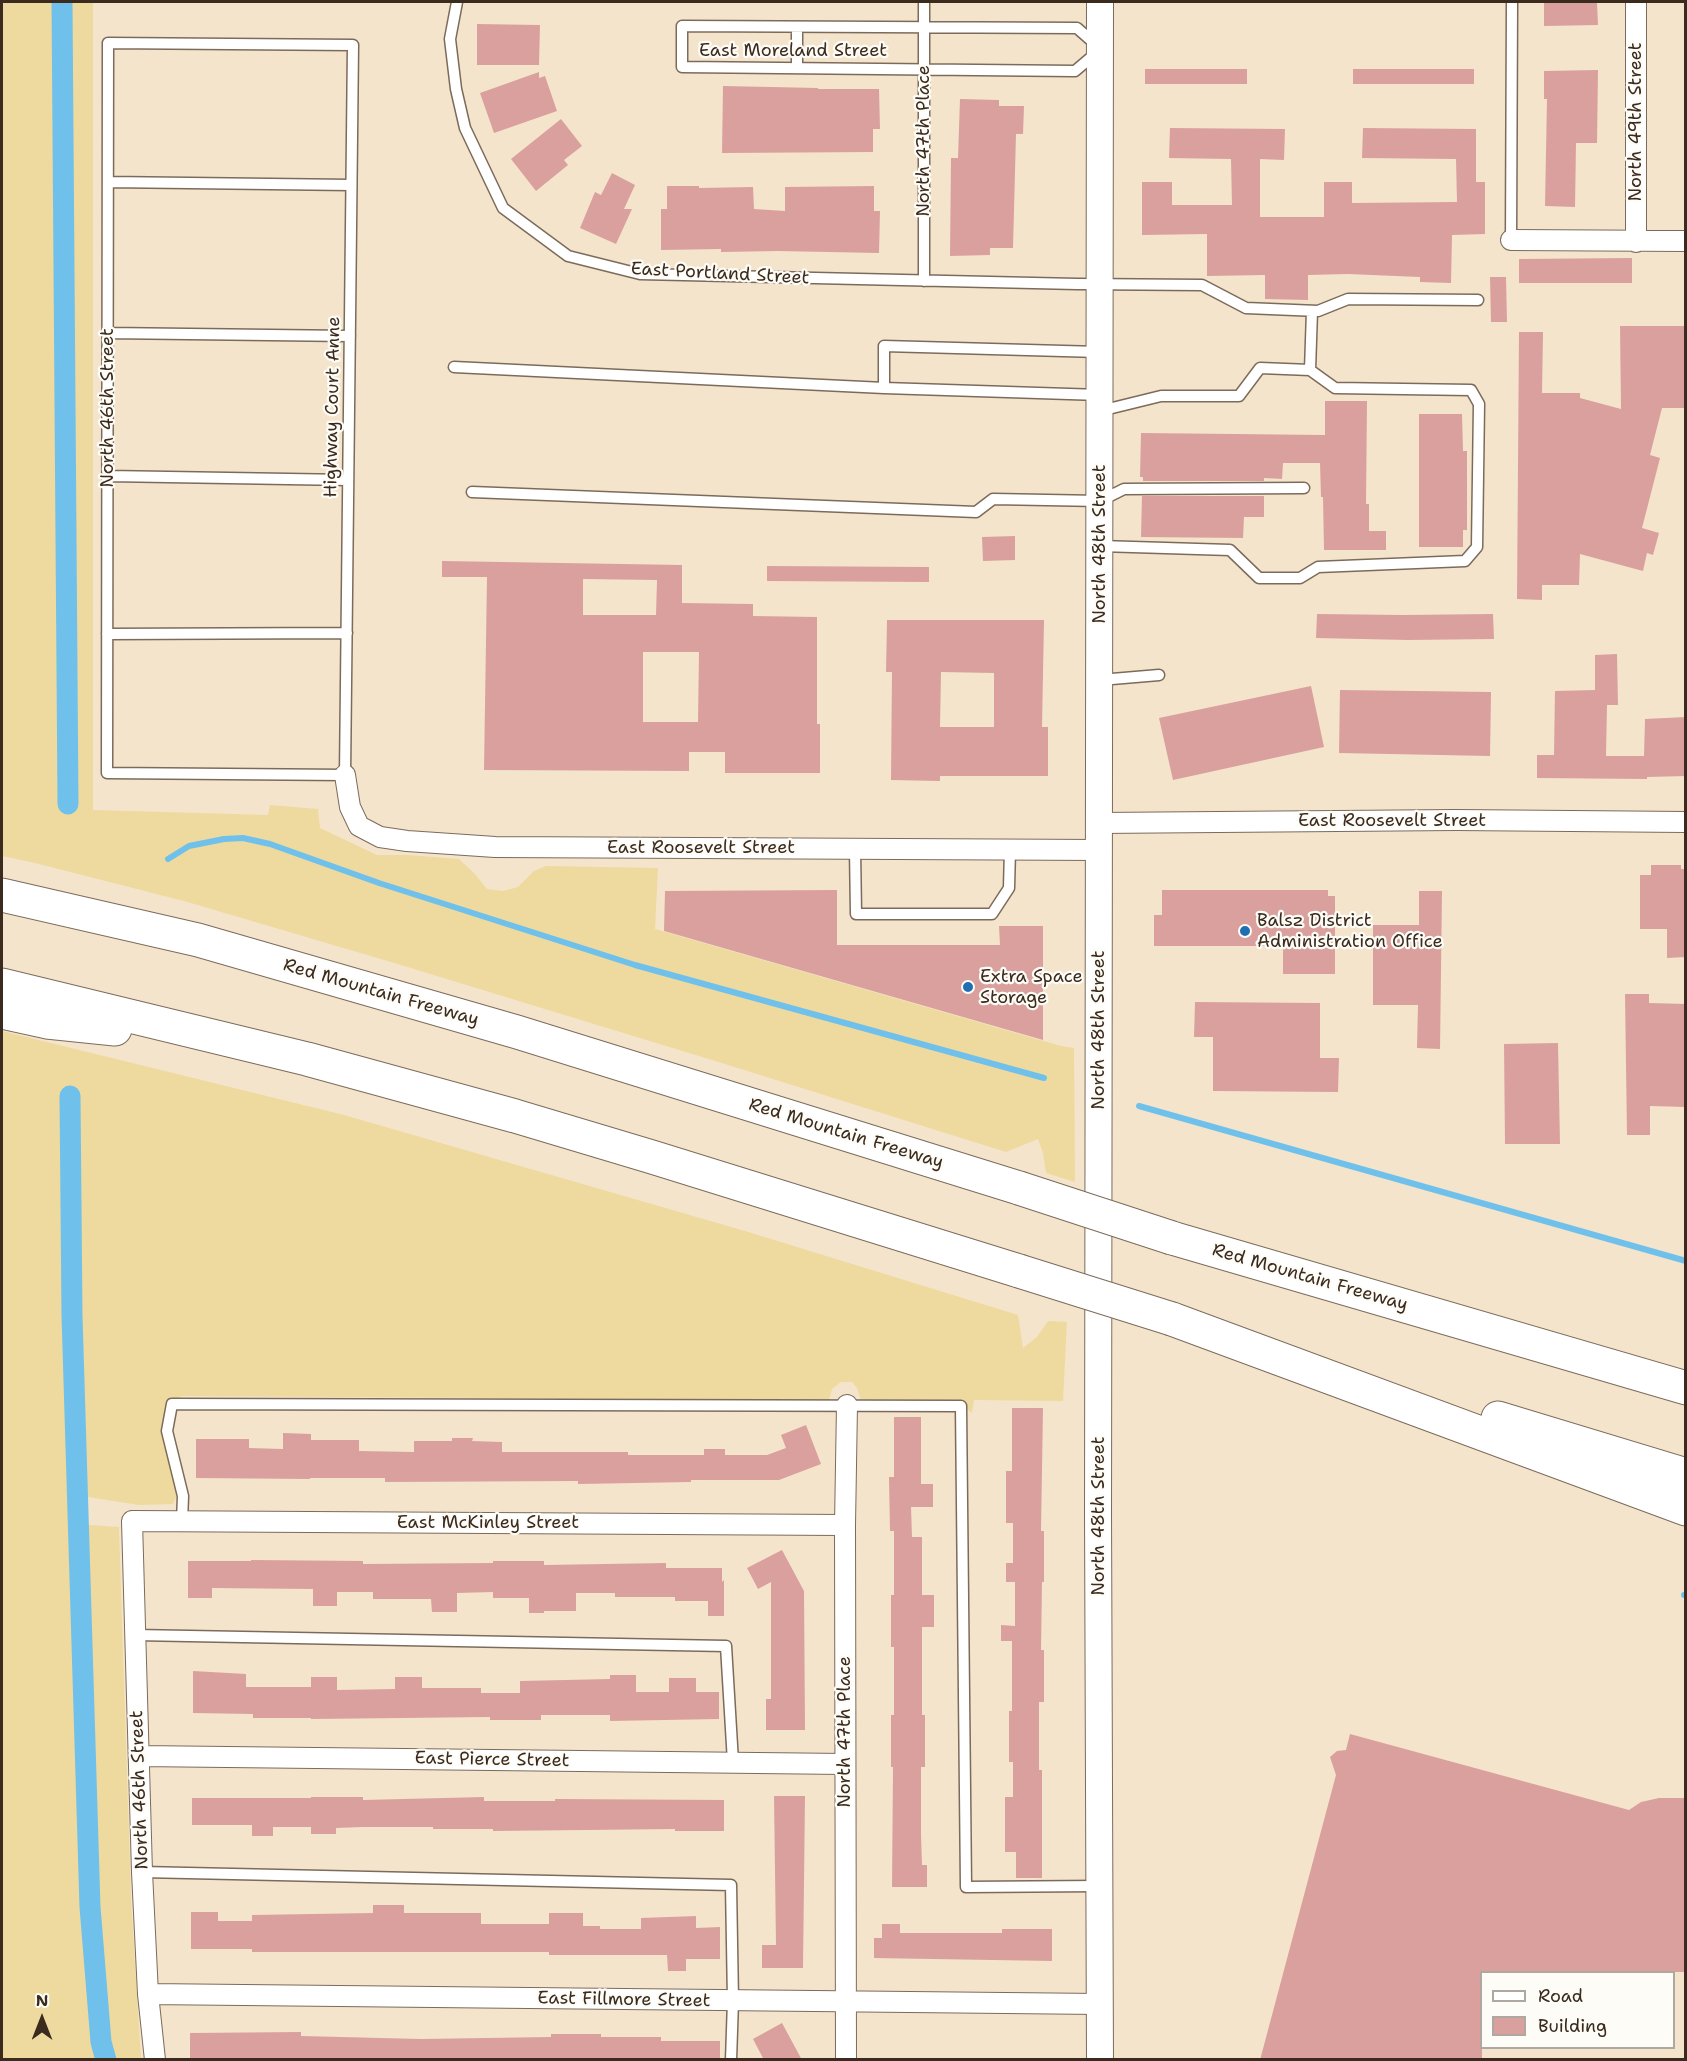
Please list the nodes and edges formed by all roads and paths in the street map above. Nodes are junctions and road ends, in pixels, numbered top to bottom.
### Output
1 (457, 2) edge
2 (924, 2) edge
3 (1100, 2) edge
4 (1512, 2) edge
5 (1636, 2) edge
6 (797, 27) junction
7 (924, 27) junction
8 (108, 43) joint
9 (1101, 48) junction
10 (797, 68) junction
11 (924, 69) junction
12 (108, 182) junction
13 (351, 186) junction
14 (1511, 240) joint
15 (1686, 241) edge
16 (1636, 242) junction
17 (924, 281) junction
18 (1100, 285) junction
19 (1478, 300) dead end
20 (1312, 310) junction
21 (108, 333) junction
22 (350, 336) junction
23 (1100, 352) junction
24 (453, 367) dead end
25 (1310, 370) junction
26 (884, 388) junction
27 (1100, 403) junction
28 (108, 476) junction
29 (348, 480) junction
30 (1304, 488) dead end
31 (472, 492) dead end
32 (1100, 501) junction
33 (1100, 546) junction
34 (347, 633) junction
35 (107, 634) junction
36 (1159, 675) dead end
37 (1100, 680) junction
38 (345, 775) junction
39 (1099, 822) junction
40 (1686, 822) edge
41 (855, 849) junction
42 (1010, 849) junction
43 (1099, 850) junction
44 (2, 895) edge
45 (2, 985) edge
46 (2, 1012) edge
47 (239, 1042) junction
48 (1172, 1319) junction
49 (1686, 1388) edge
50 (847, 1406) junction
51 (1686, 1475) edge
52 (1686, 1509) edge
53 (132, 1521) joint
54 (182, 1521) junction
55 (845, 1525) junction
56 (135, 1635) junction
57 (139, 1756) junction
58 (733, 1762) junction
59 (846, 1764) junction
60 (142, 1872) junction
61 (1100, 1886) junction
62 (148, 1994) junction
63 (733, 2001) junction
64 (846, 2002) junction
65 (1100, 2004) junction
66 (155, 2060) edge
67 (731, 2060) edge
68 (846, 2060) edge
69 (1101, 2060) edge

1 - 17 lane, East Portland Street
2 - 7 lane, North 47th Place
3 - 9 street, North 48th Street
4 - 14 lane
5 - 16 street, North 49th Street
6 - 7 lane, East Moreland Street
6 - 10 lane
6 - 10 lane, East Moreland Street
7 - 9 lane, East Moreland Street
7 - 11 lane, North 47th Place
8 - 12 lane, North 46th Street
8 - 13 lane, Highway Court Anne
9 - 11 lane, East Moreland Street
9 - 18 street, North 48th Street
10 - 11 lane, East Moreland Street
11 - 17 lane, North 47th Place
12 - 13 lane
12 - 21 lane, North 46th Street
13 - 22 lane, Highway Court Anne
14 - 16 street
15 - 16 street
17 - 18 lane, East Portland Street
18 - 20 lane, East Portland Street
18 - 23 street, North 48th Street
19 - 20 lane, East Portland Street
20 - 25 lane
21 - 22 lane
21 - 28 lane, North 46th Street
22 - 29 lane, Highway Court Anne
23 - 26 lane
23 - 27 street, North 48th Street
24 - 26 lane
25 - 27 lane
25 - 33 lane
26 - 27 lane
27 - 32 street, North 48th Street
28 - 29 lane
28 - 35 lane, North 46th Street
29 - 34 lane, Highway Court Anne
30 - 32 lane
31 - 32 lane
32 - 33 street, North 48th Street
33 - 37 street, North 48th Street
34 - 35 lane
34 - 38 lane, Highway Court Anne
35 - 38 lane, North 46th Street
36 - 37 lane
37 - 39 street, North 48th Street
38 - 41 street, East Roosevelt Street
39 - 40 street, East Roosevelt Street
39 - 43 street, North 48th Street
41 - 42 street, East Roosevelt Street
41 - 42 lane
42 - 43 street, East Roosevelt Street
43 - 61 street, North 48th Street
44 - 49 highway, Red Mountain Freeway, bridge
45 - 47 highway
46 - 47 highway
47 - 48 highway, bridge
48 - 51 highway
48 - 52 highway
50 - 54 lane
50 - 55 street, North 47th Place
50 - 61 lane
53 - 54 street, East McKinley Street
53 - 56 street, North 46th Street
54 - 55 street, East McKinley Street
55 - 59 street, North 47th Place
56 - 57 street, North 46th Street
56 - 58 lane
57 - 58 street, East Pierce Street
57 - 60 street, North 46th Street
58 - 59 street, East Pierce Street
59 - 64 street, North 47th Place
60 - 62 street, North 46th Street
60 - 63 lane
61 - 65 street, North 48th Street
62 - 63 street, East Fillmore Street
62 - 66 street, North 46th Street
63 - 64 street, East Fillmore Street
63 - 67 lane
64 - 65 street, East Fillmore Street
64 - 68 street, North 47th Place
65 - 69 street, North 48th Street

